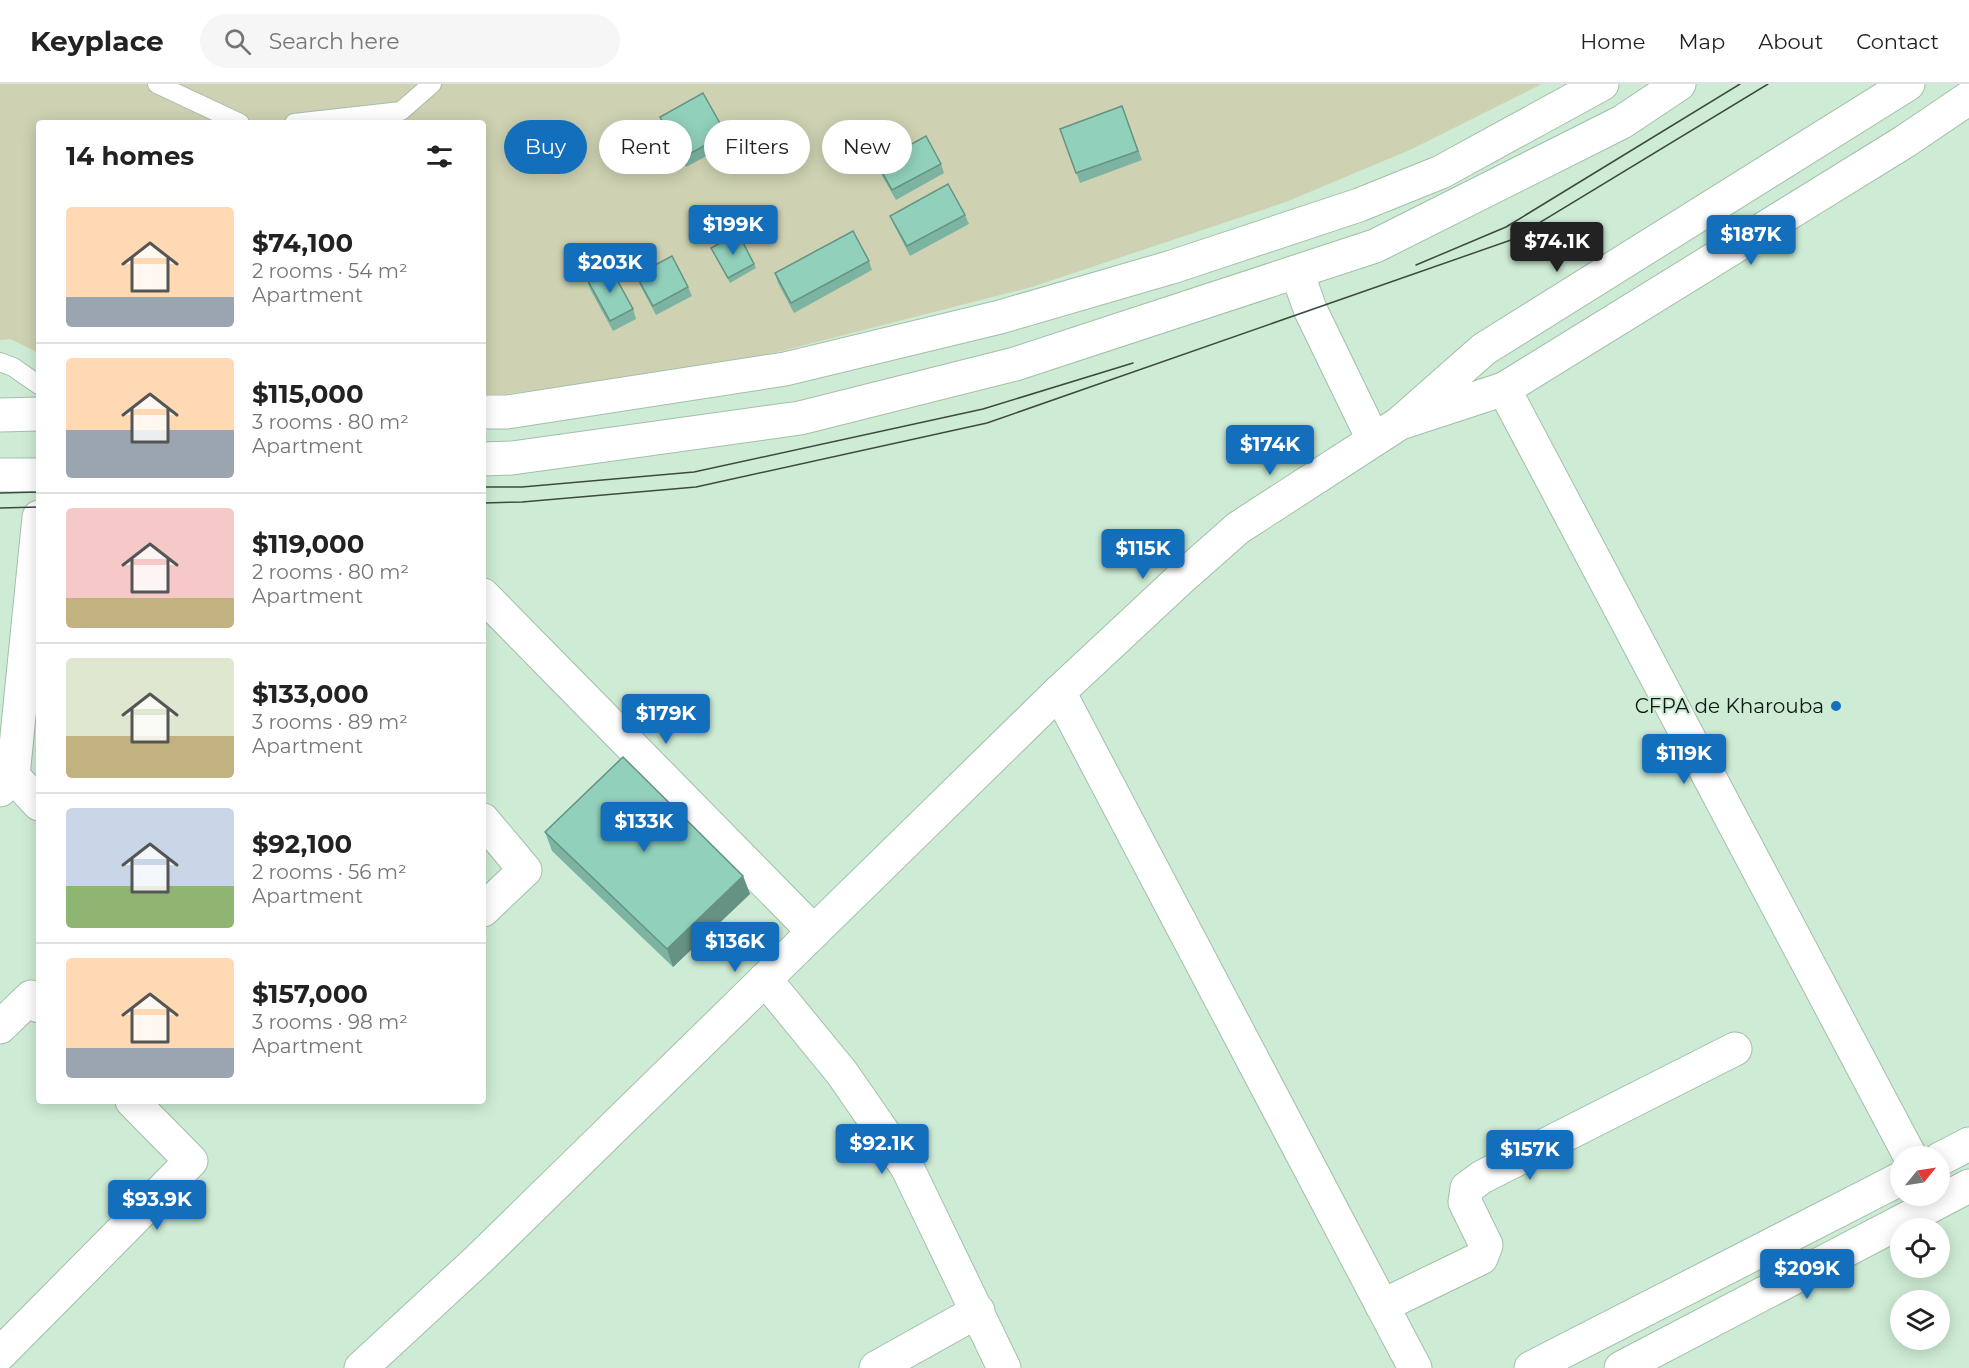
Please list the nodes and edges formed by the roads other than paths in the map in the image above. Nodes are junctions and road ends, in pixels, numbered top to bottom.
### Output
1 (157, 84) edge
2 (432, 84) edge
3 (1602, 84) edge
4 (1679, 84) edge
5 (1908, 84) edge
6 (1969, 98) edge
7 (234, 120) edge
8 (335, 120) edge
9 (1297, 272) junction
10 (0, 362) edge
11 (36, 384) edge
12 (1504, 389) junction
13 (486, 412) edge
14 (36, 414) edge
15 (0, 415) edge
16 (1386, 431) junction
17 (486, 459) edge
18 (0, 475) edge
19 (36, 475) edge
20 (36, 542) edge
21 (486, 598) edge
22 (1059, 692) junction
23 (7, 783) edge
24 (36, 802) edge
25 (486, 824) edge
26 (486, 907) edge
27 (814, 932) junction
28 (765, 979) junction
29 (36, 1003) edge
30 (0, 1027) edge
31 (1735, 1049) dead end
32 (135, 1104) edge
33 (1969, 1143) edge
34 (1905, 1146) edge
35 (1950, 1153) edge
36 (1890, 1184) edge
37 (1969, 1186) edge
38 (1950, 1193) edge
39 (1921, 1206) edge
40 (1382, 1306) junction
41 (978, 1311) junction
42 (0, 1354) edge
43 (361, 1368) edge
44 (876, 1368) edge
45 (1004, 1368) edge
46 (1415, 1368) edge
47 (1531, 1368) edge
48 (1620, 1368) edge

1 - 7 lane
2 - 8 lane
3 - 13 main road
4 - 9 main road
5 - 16 main road
6 - 12 main road
9 - 16 main road
9 - 17 main road
10 - 11 lane
12 - 16 main road
12 - 34 main road
14 - 15 main road
16 - 22 main road
18 - 19 main road
20 - 23 main road
21 - 27 main road
22 - 27 main road
22 - 40 main road
23 - 24 main road
25 - 26 main road
27 - 28 main road
28 - 41 main road
28 - 43 main road
29 - 30 main road
31 - 40 main road
32 - 42 main road
33 - 35 main road
36 - 47 main road
37 - 38 main road
39 - 48 main road
40 - 46 main road
41 - 44 main road
41 - 45 main road

